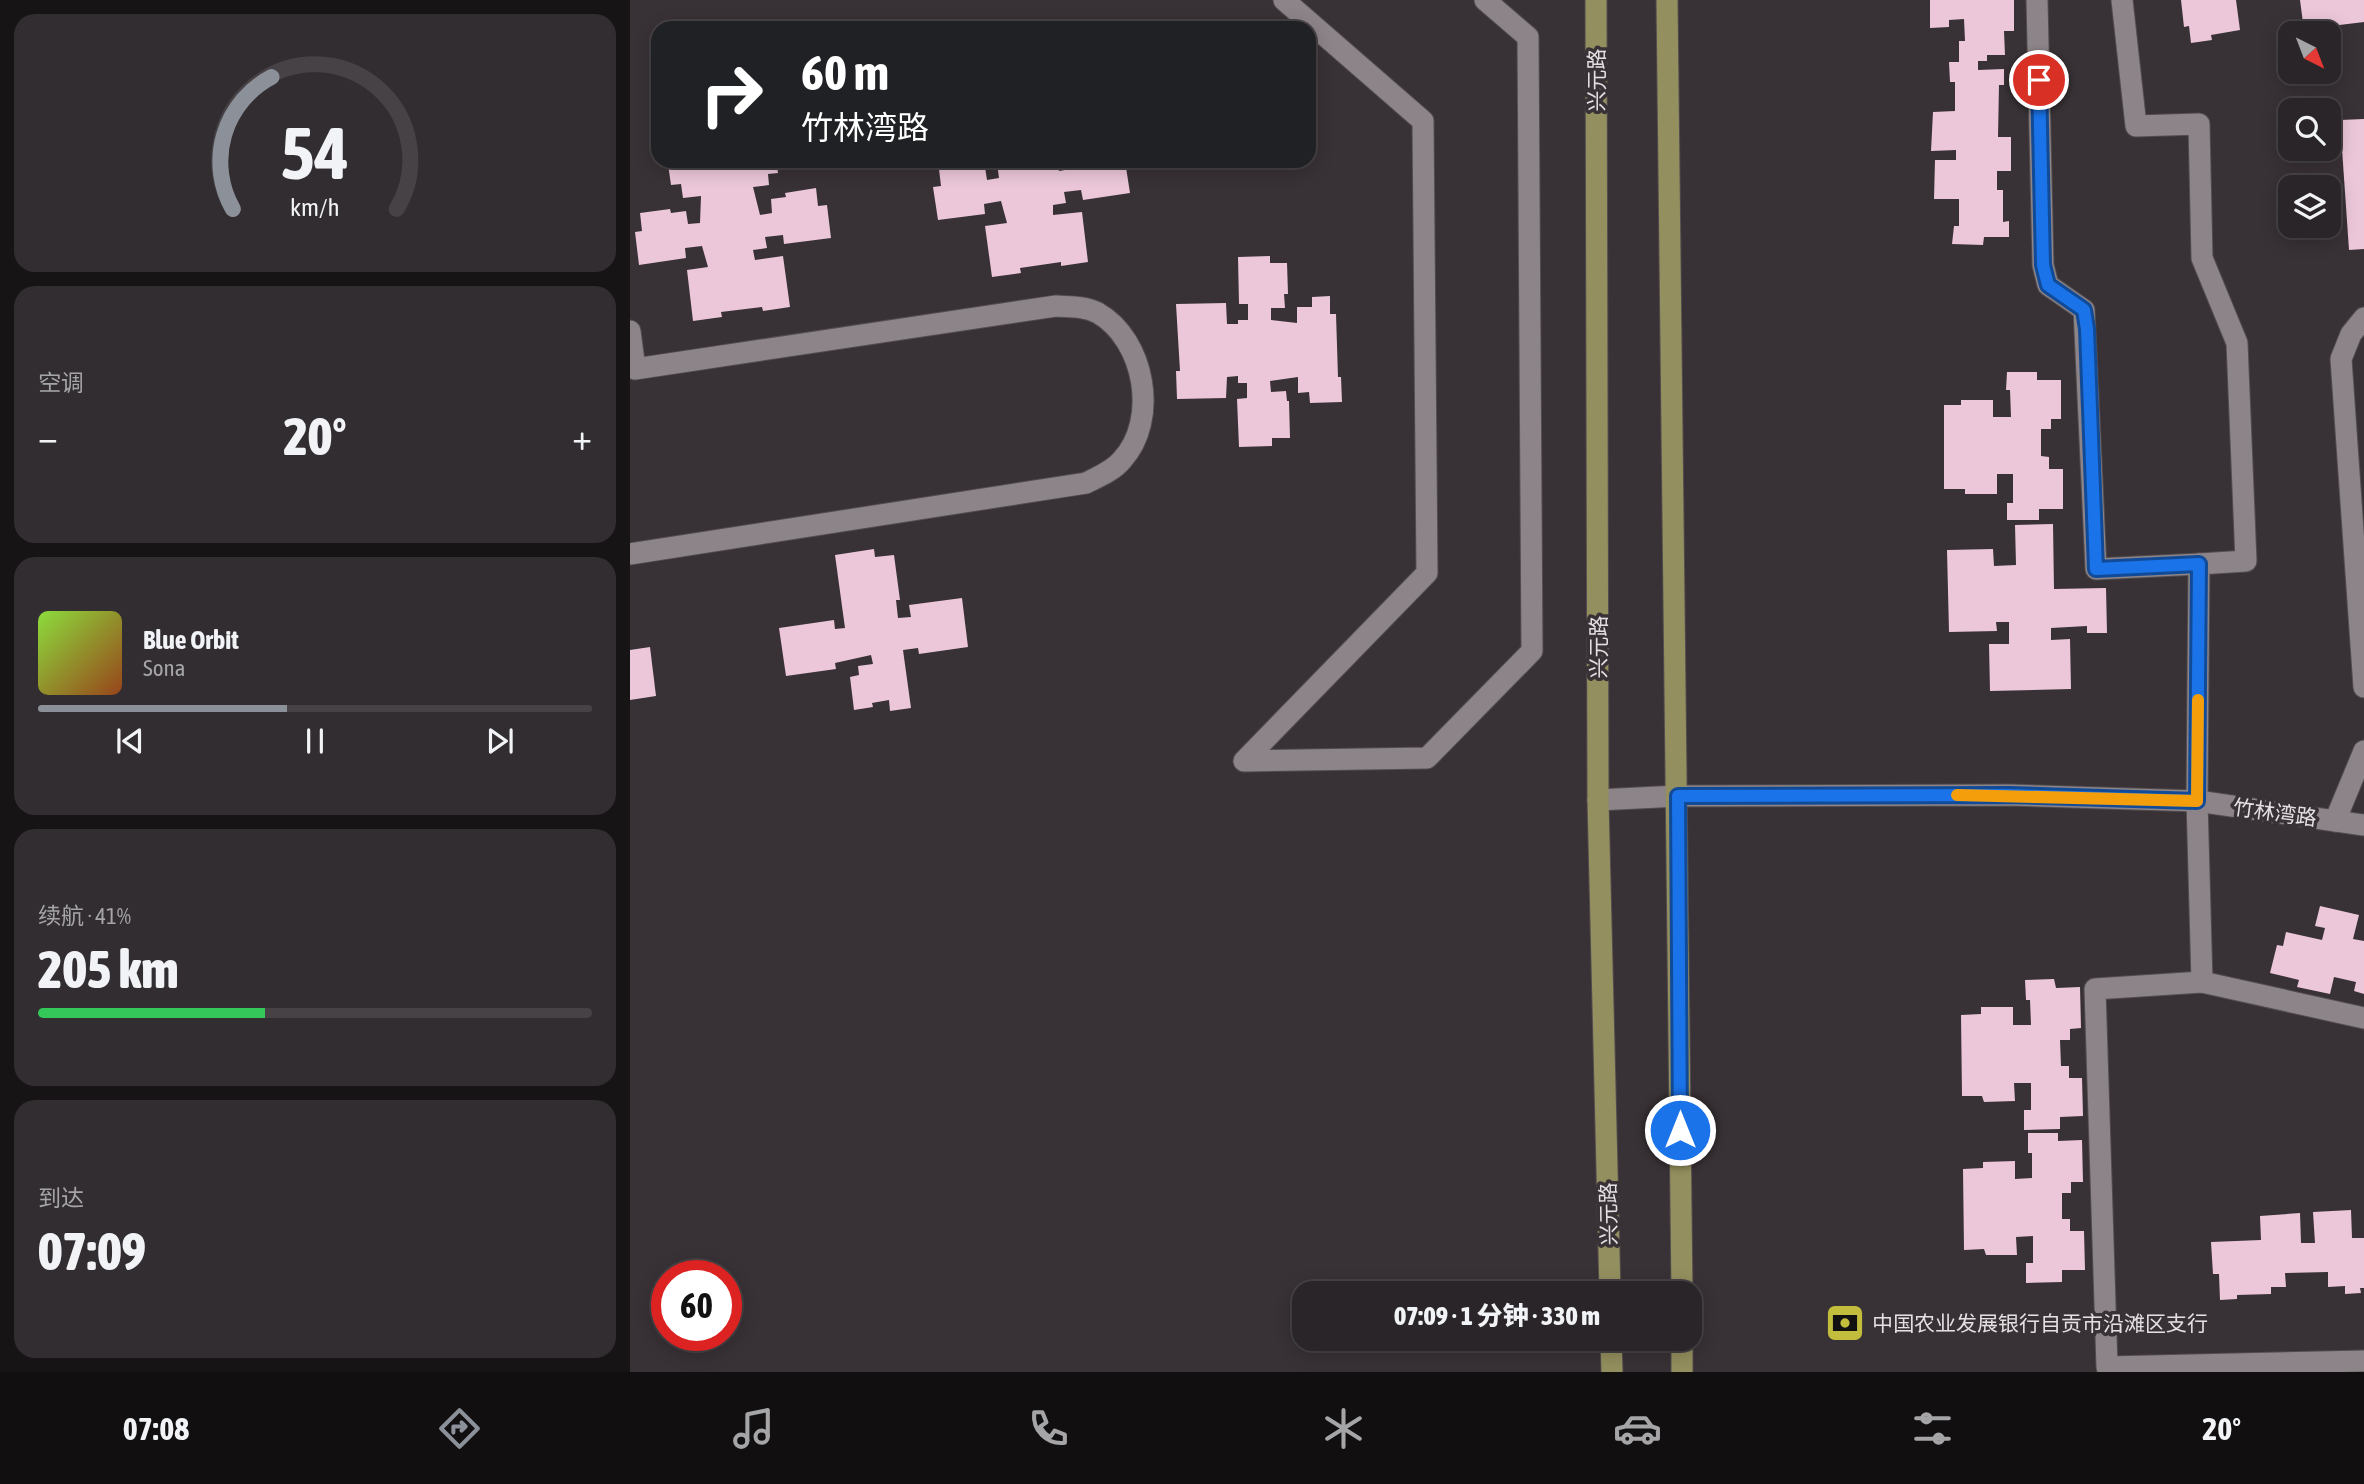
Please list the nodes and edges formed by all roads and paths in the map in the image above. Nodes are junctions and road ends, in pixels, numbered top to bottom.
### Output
1 (1283, 0) edge
2 (1485, 0) edge
3 (1596, 0) edge
4 (1667, 0) edge
5 (2037, 0) edge
6 (2122, 0) edge
7 (1307, 21) edge
8 (1316, 29) edge
9 (2364, 318) edge
10 (630, 331) edge
11 (633, 370) edge
12 (630, 554) edge
13 (2199, 564) junction
14 (2364, 687) edge
15 (2364, 751) edge
16 (1678, 796) junction
17 (1598, 800) junction
18 (2197, 801) junction
19 (2335, 821) junction
20 (2364, 825) edge
21 (2202, 982) junction
22 (2364, 1018) edge
23 (1610, 1281) edge
24 (1682, 1281) edge
25 (1611, 1351) edge
26 (1682, 1351) edge
27 (2364, 1360) edge
28 (1612, 1372) edge
29 (1682, 1372) edge

1 - 7 street
2 - 8 street
3 - 17 main road, 兴元路
4 - 16 main road
5 - 13 street
6 - 13 street
9 - 14 street
10 - 11 street
11 - 12 street
13 - 18 street
15 - 19 street
16 - 17 street, 竹林湾路
16 - 18 street, 竹林湾路
16 - 24 main road
17 - 23 main road, 兴元路
18 - 19 street, 竹林湾路
18 - 21 street
19 - 20 street, 竹林湾路
21 - 22 street
21 - 27 street
25 - 28 main road
26 - 29 main road

